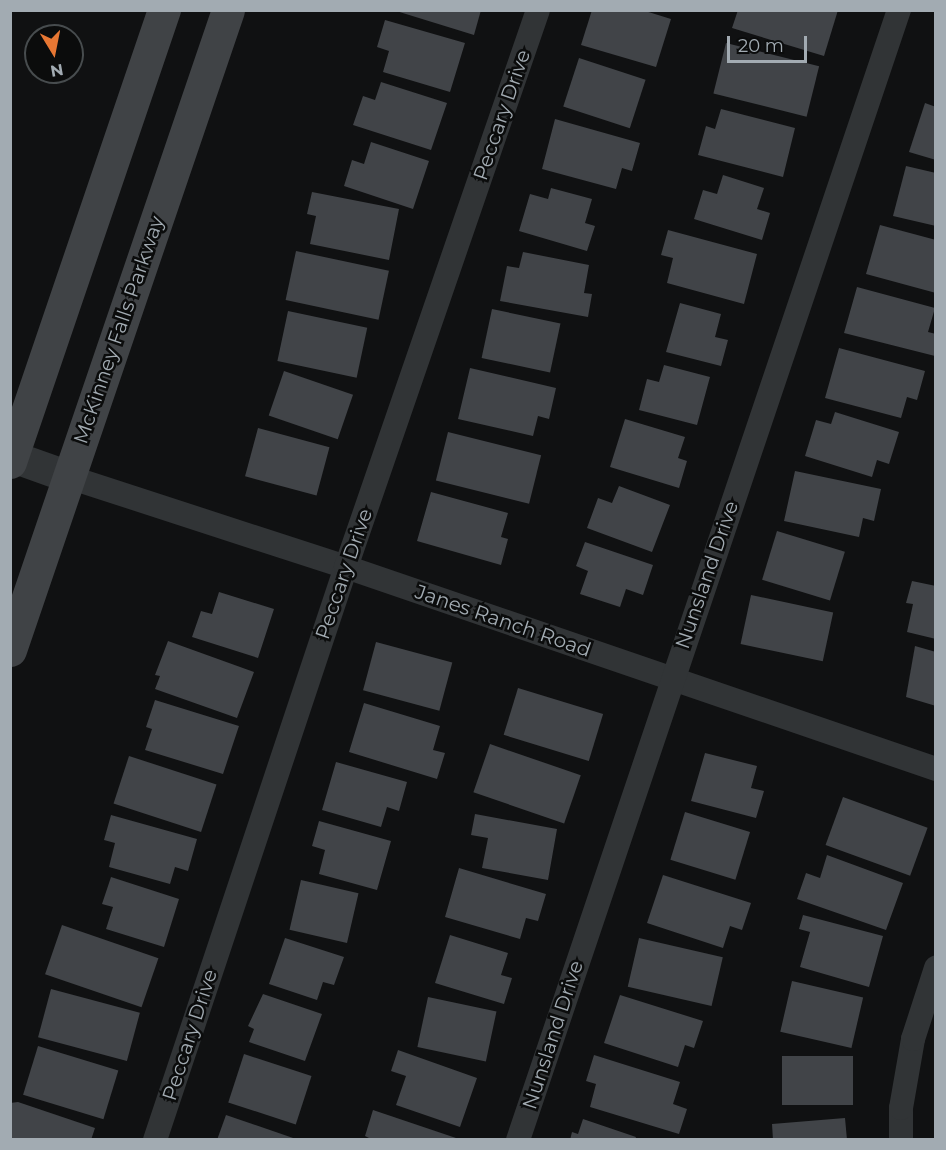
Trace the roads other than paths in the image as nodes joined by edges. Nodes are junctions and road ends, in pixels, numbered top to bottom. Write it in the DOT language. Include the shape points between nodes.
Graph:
graph roads {
  1 [pos="164,10"];
  2 [pos="228,10"];
  3 [pos="538,10"];
  4 [pos="898,10"];
  5 [pos="11,458"];
  6 [pos="69,477"];
  7 [pos="346,567"];
  8 [pos="10,650"];
  9 [pos="672,679"];
  10 [pos="936,769"];
  11 [pos="936,968"];
  12 [pos="155,1140"];
  13 [pos="518,1140"];
  14 [pos="901,1140"];
  1 -- 5 [label="main road"];
  2 -- 6 [label="main road, McKinney Falls Parkway"];
  3 -- 7 [label="street, Peccary Drive"];
  4 -- 9 [label="street, Nunsland Drive"];
  5 -- 6 [label="street"];
  6 -- 7 [label="street, Janes Ranch Road"];
  6 -- 8 [label="main road, McKinney Falls Parkway"];
  7 -- 9 [label="street, Janes Ranch Road"];
  7 -- 12 [label="street, Peccary Drive"];
  9 -- 10 [label="street, Janes Ranch Road"];
  9 -- 13 [label="street, Nunsland Drive"];
  11 -- 14 [label="street" via="913,1039 901,1108"];
}
